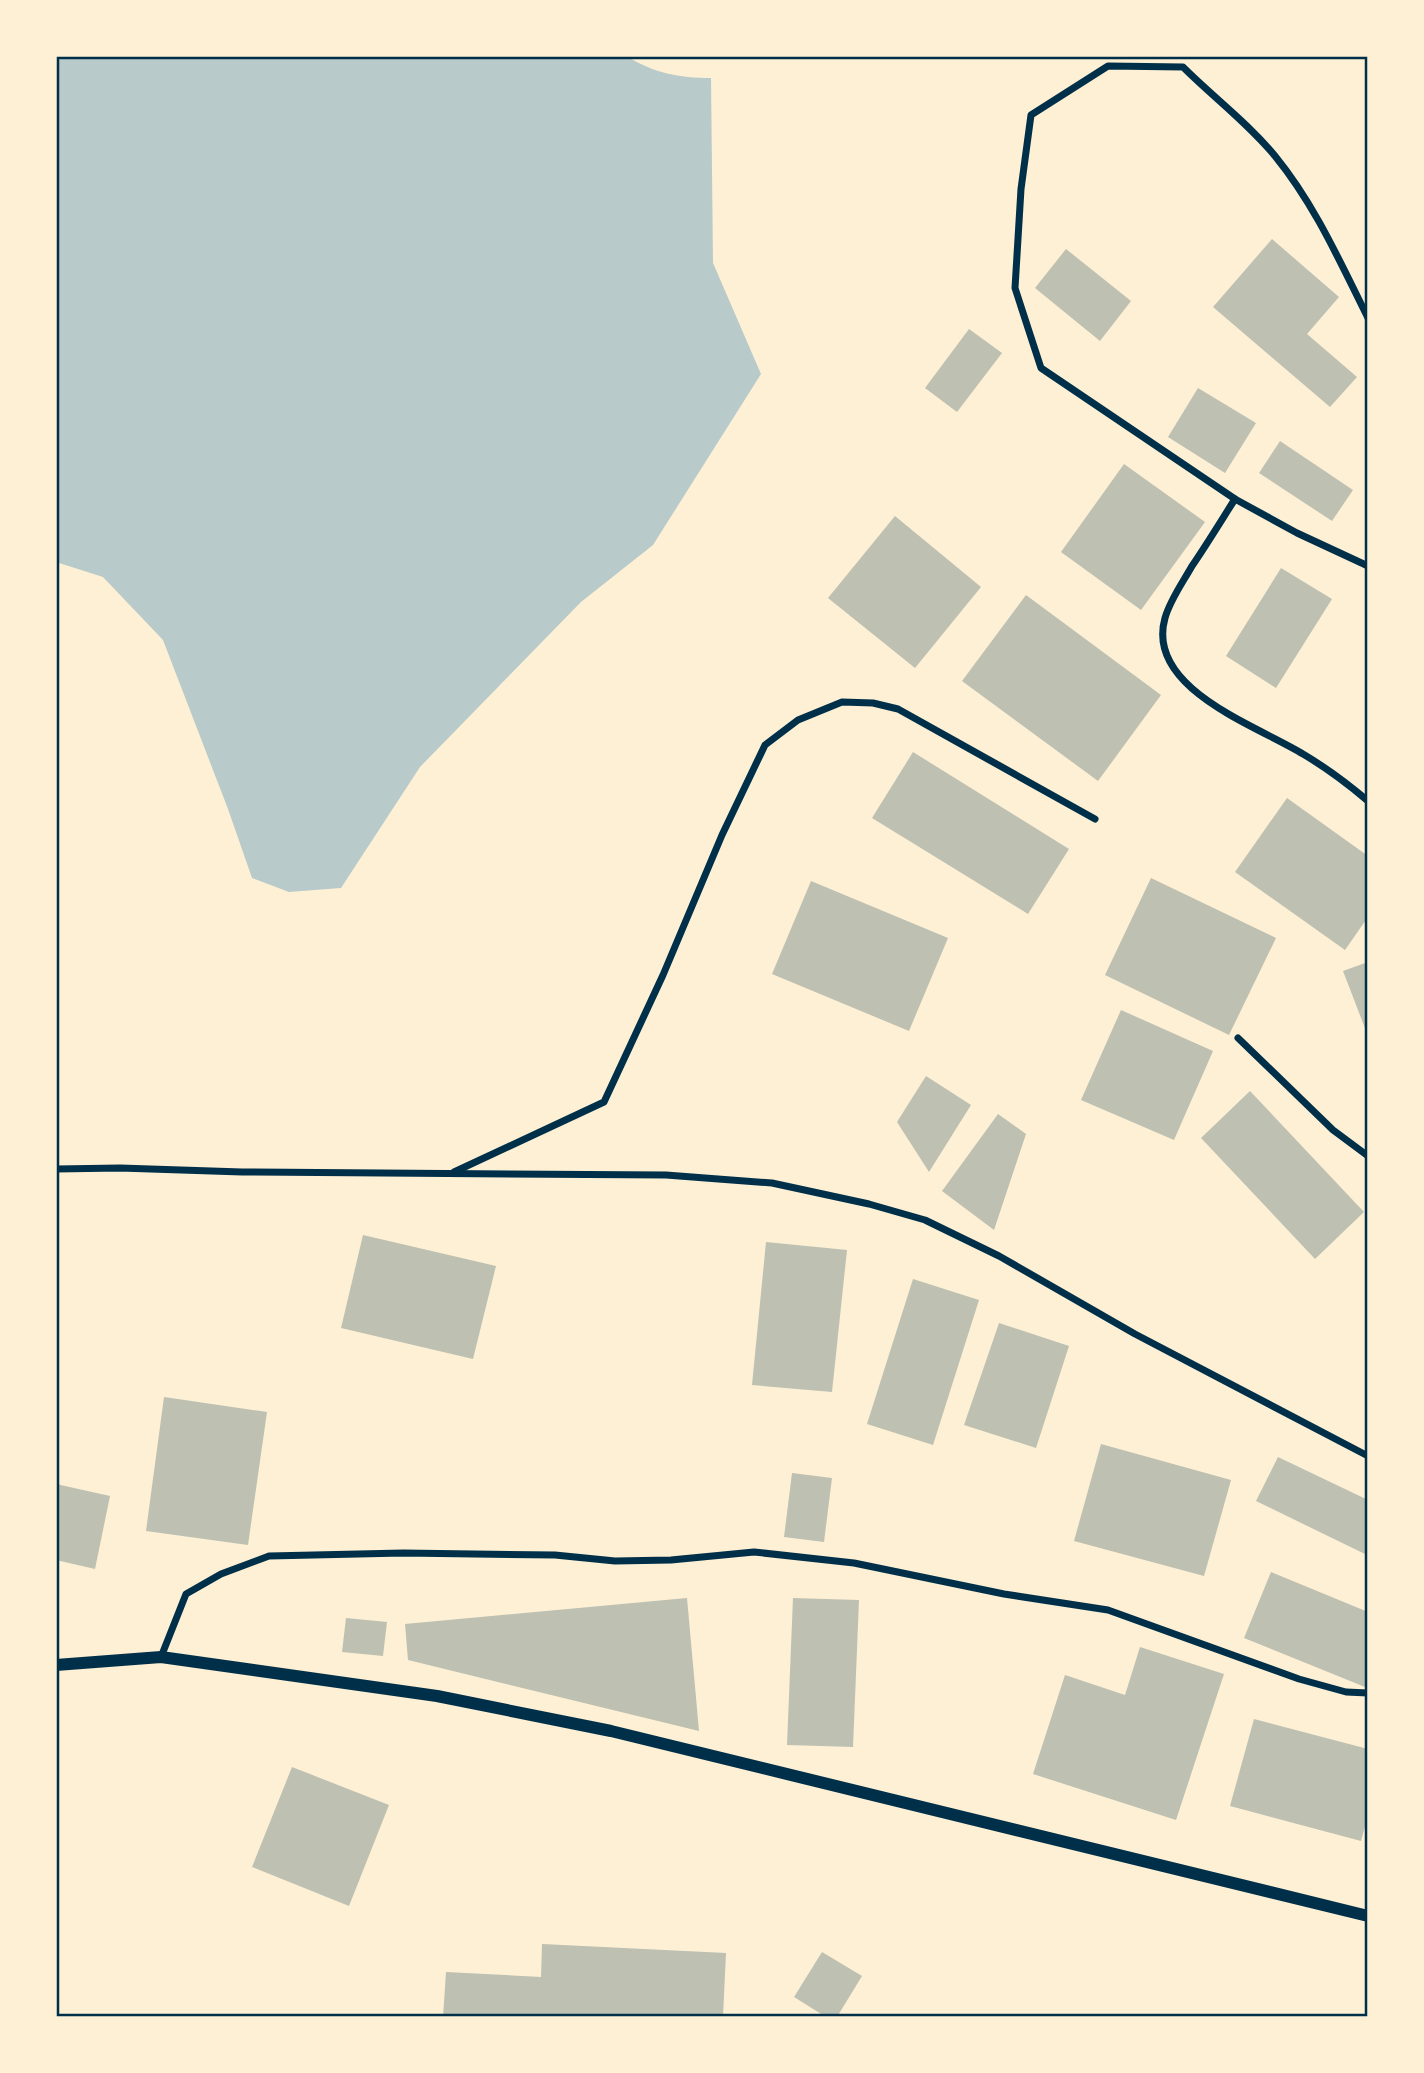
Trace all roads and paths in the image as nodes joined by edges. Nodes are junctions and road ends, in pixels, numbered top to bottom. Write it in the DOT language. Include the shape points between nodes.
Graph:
graph roads {
  1 [pos="1368,318"];
  2 [pos="1235,499"];
  3 [pos="1368,566"];
  4 [pos="1368,801"];
  5 [pos="1095,819"];
  6 [pos="1238,1038"];
  7 [pos="1368,1156"];
  8 [pos="56,1169"];
  9 [pos="450,1174"];
  10 [pos="1368,1456"];
  11 [pos="162,1657"];
  12 [pos="56,1665"];
  13 [pos="1368,1693"];
  14 [pos="1368,1916"];
  1 -- 2 [label="street" via="1300,189 1261,141 1183,67 1108,66 1031,116 1015,288 1041,368"];
  2 -- 3 [label="street"];
  2 -- 4 [label="street" via="1165,617 1162,634 1167,656 1189,687 1208,702 1303,754"];
  5 -- 9 [label="street" via="898,709 842,702 798,720 765,745 604,1102"];
  6 -- 7 [label="street" via="1333,1130"];
  8 -- 9 [label="street"];
  9 -- 10 [label="street" via="666,1175 772,1183 925,1220"];
  11 -- 12 [label="street"];
  11 -- 13 [label="street" via="186,1594 221,1574 269,1556 444,1553 671,1560 754,1552 853,1563 1108,1610 1299,1679"];
  11 -- 14 [label="street" via="437,1696 611,1731"];
}
